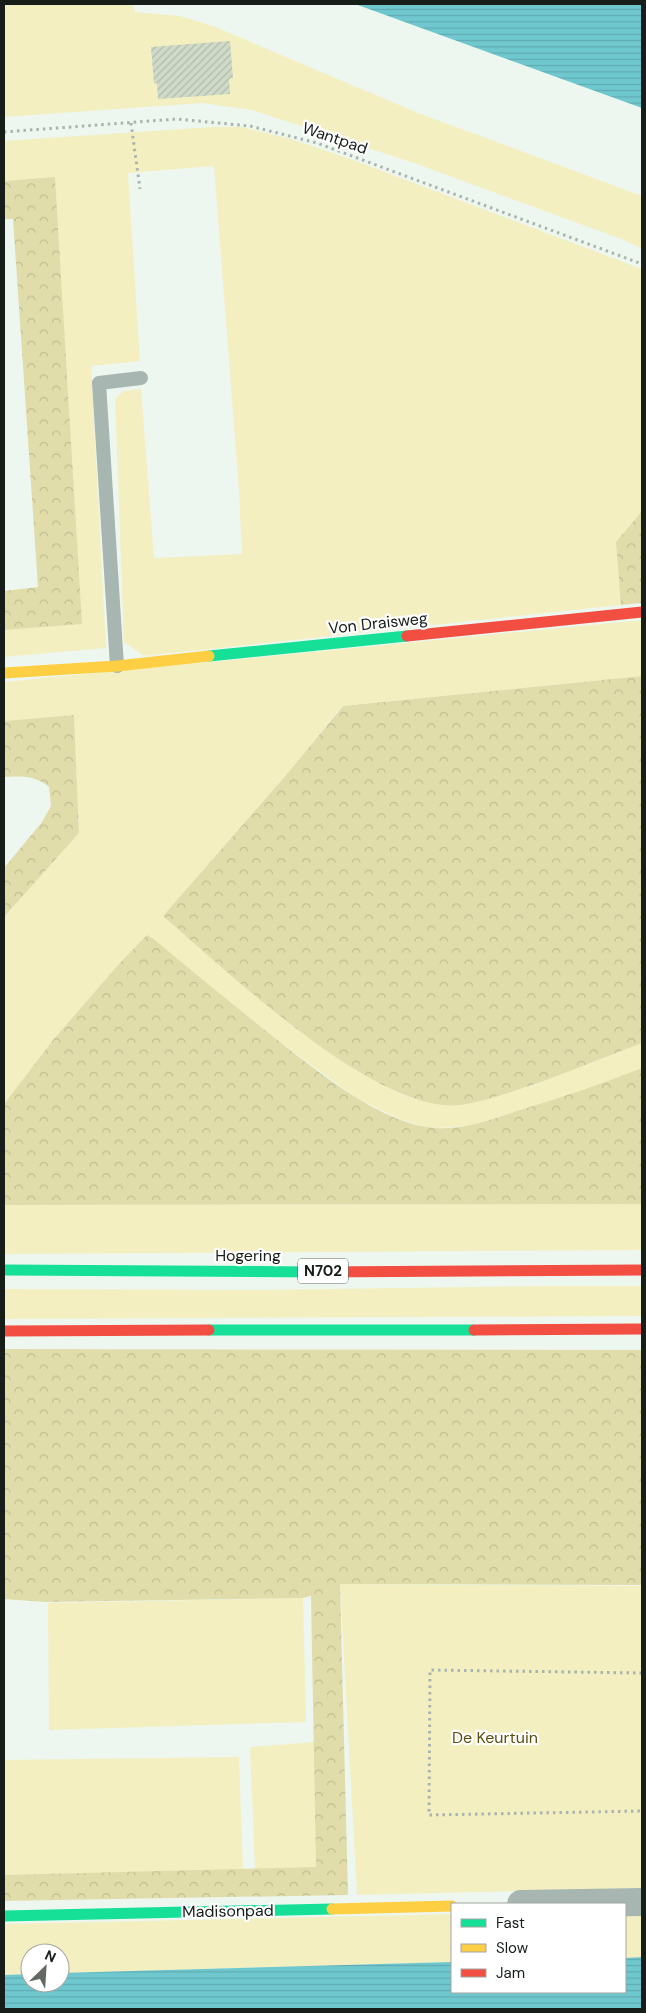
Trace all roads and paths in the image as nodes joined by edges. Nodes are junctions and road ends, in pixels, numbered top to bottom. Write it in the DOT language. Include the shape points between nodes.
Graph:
graph roads {
  1 [pos="131,123"];
  2 [pos="4,132"];
  3 [pos="140,189"];
  4 [pos="642,264"];
  5 [pos="141,378"];
  6 [pos="642,612"];
  7 [pos="117,666"];
  8 [pos="4,673"];
  9 [pos="4,1270"];
  10 [pos="642,1270"];
  11 [pos="642,1329"];
  12 [pos="4,1331"];
  13 [pos="642,1673"];
  14 [pos="642,1811"];
  15 [pos="642,1902"];
  16 [pos="582,1903"];
  17 [pos="451,1906"];
  18 [pos="4,1916"];
  1 -- 2 [label="path, Wantpad"];
  1 -- 3 [label="path"];
  1 -- 4 [label="path, Wantpad" via="177,119 250,126 318,143"];
  5 -- 7 [label="lane" via="99,383"];
  6 -- 7 [label="main road, Von Draisweg"];
  7 -- 8 [label="main road, Von Draisweg"];
  9 -- 10 [label="main road, Hogering / N702"];
  11 -- 12 [label="main road"];
  13 -- 14 [label="path" via="430,1670 429,1815"];
  15 -- 16 [label="street"];
  17 -- 18 [label="main road, Madisonpad"];
}
